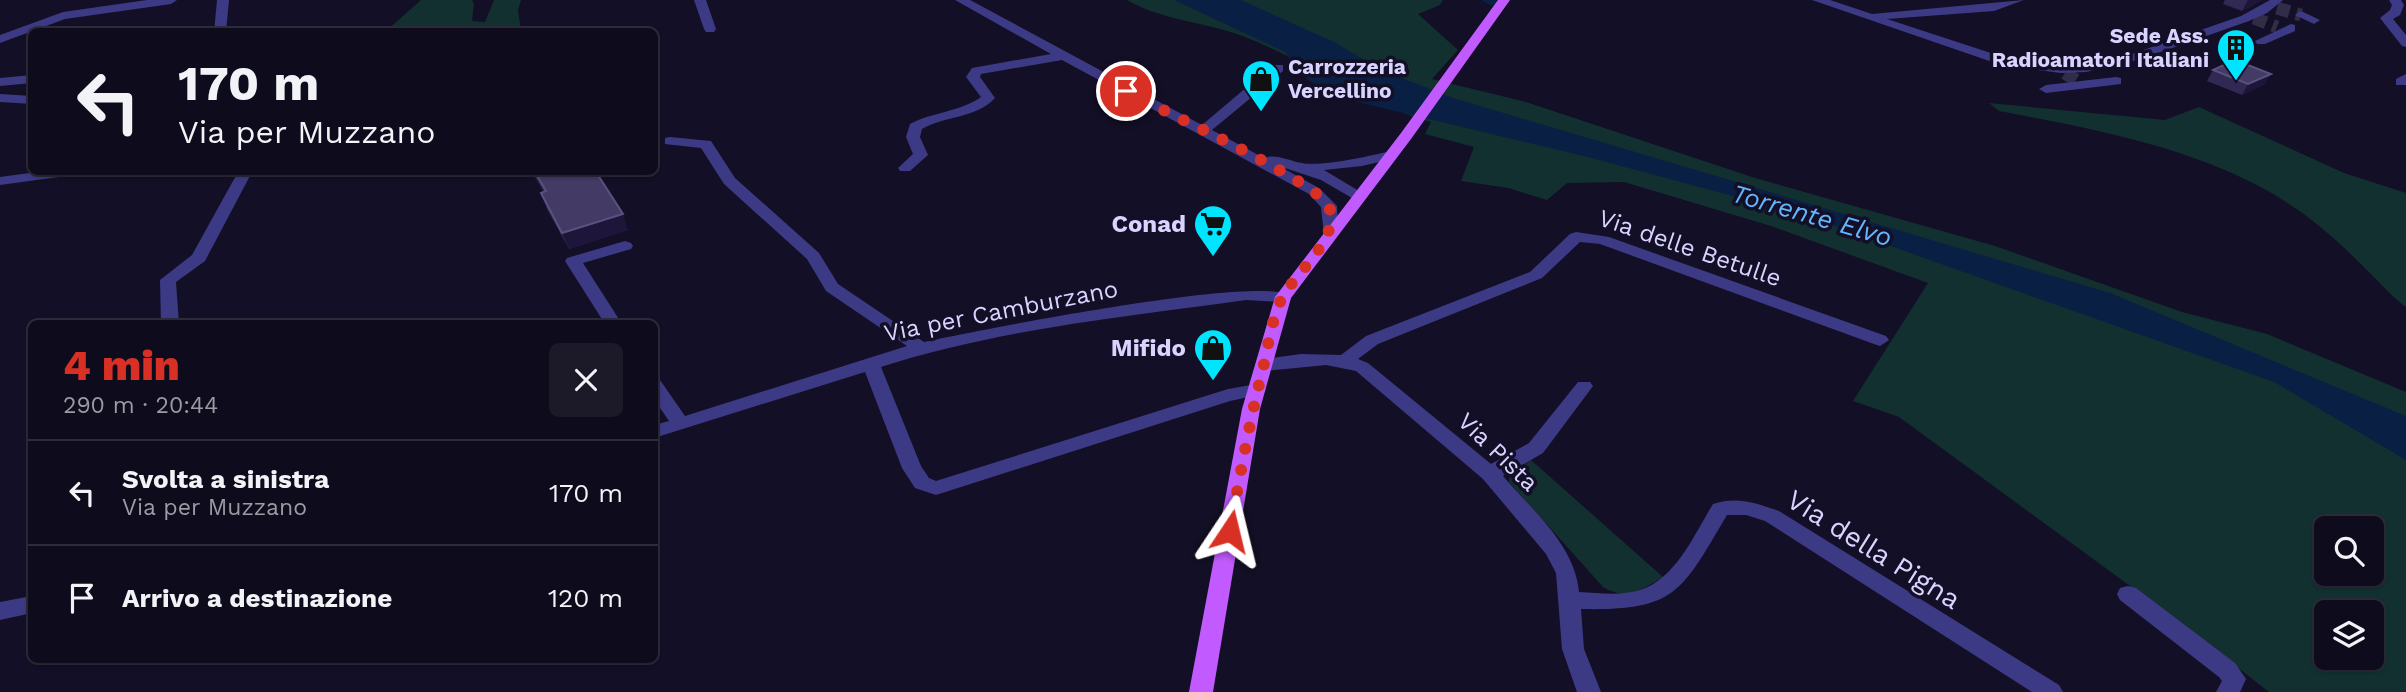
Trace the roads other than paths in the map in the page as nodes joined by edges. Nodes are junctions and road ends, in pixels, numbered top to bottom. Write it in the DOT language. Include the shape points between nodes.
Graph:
graph roads {
  1 [pos="171,0"];
  2 [pos="223,0"];
  3 [pos="700,0"];
  4 [pos="961,0"];
  5 [pos="1504,0"];
  6 [pos="1818,0"];
  7 [pos="2018,0"];
  8 [pos="2395,0"];
  9 [pos="2275,4"];
  10 [pos="2301,15"];
  11 [pos="1864,16"];
  12 [pos="2314,20"];
  13 [pos="28,28"];
  14 [pos="28,28"];
  15 [pos="220,28"];
  16 [pos="2285,28"];
  17 [pos="710,29"];
  18 [pos="0,38"];
  19 [pos="2261,41"];
  20 [pos="2406,43"];
  21 [pos="1063,56"];
  22 [pos="1278,68"];
  23 [pos="2072,77"];
  24 [pos="28,80"];
  25 [pos="16,81"];
  26 [pos="2116,81"];
  27 [pos="0,82"];
  28 [pos="2046,89"];
  29 [pos="0,97"];
  30 [pos="28,100"];
  31 [pos="1204,130"];
  32 [pos="670,141"];
  33 [pos="1391,155"];
  34 [pos="1255,157"];
  35 [pos="1307,167"];
  36 [pos="905,168"];
  37 [pos="44,175"];
  38 [pos="243,175"];
  39 [pos="0,181"];
  40 [pos="1314,191"];
  41 [pos="1359,197"];
  42 [pos="1330,232"];
  43 [pos="625,246"];
  44 [pos="1283,297"];
  45 [pos="170,320"];
  46 [pos="611,320"];
  47 [pos="1880,340"];
  48 [pos="921,348"];
  49 [pos="1346,360"];
  50 [pos="870,362"];
  51 [pos="1264,365"];
  52 [pos="1584,386"];
  53 [pos="658,390"];
  54 [pos="1256,390"];
  55 [pos="680,423"];
  56 [pos="658,431"];
  57 [pos="1490,474"];
  58 [pos="2128,594"];
  59 [pos="1571,601"];
  60 [pos="28,605"];
  61 [pos="0,611"];
  62 [pos="1201,692"];
  63 [pos="1589,692"];
  64 [pos="2051,692"];
  65 [pos="2228,692"];
  1 -- 13 [label="street" via="62,16"];
  2 -- 15 [label="street"];
  3 -- 17 [label="street"];
  4 -- 21 [label="street"];
  5 -- 33 [label="main road"];
  6 -- 11 [label="street"];
  7 -- 11 [label="street" via="1994,7"];
  8 -- 20 [label="street" via="2396,12 2386,18"];
  9 -- 23 [label="street" via="2251,17"];
  10 -- 12 [label="street"];
  11 -- 23 [label="street" via="2006,62"];
  14 -- 18 [label="street"];
  16 -- 19 [label="street"];
  21 -- 31 [label="street"];
  21 -- 36 [label="street" via="977,71 973,77 988,98 980,106 928,118 915,127 913,137 921,155"];
  22 -- 31 [label="street"];
  23 -- 26 [label="street"];
  23 -- 28 [label="street"];
  24 -- 25 [label="street"];
  25 -- 27 [label="street"];
  25 -- 29 [label="street"];
  29 -- 30 [label="street"];
  31 -- 34 [label="street"];
  32 -- 48 [label="street" via="706,144 729,181 813,256 832,287"];
  33 -- 35 [label="street"];
  33 -- 41 [label="main road"];
  34 -- 35 [label="street"];
  34 -- 40 [label="street"];
  35 -- 41 [label="street" via="1330,176"];
  37 -- 39 [label="street"];
  38 -- 45 [label="street" via="199,258 168,280"];
  40 -- 41 [label="street"];
  40 -- 42 [label="street" via="1329,206"];
  41 -- 42 [label="main road"];
  42 -- 44 [label="main road"];
  43 -- 46 [label="street" via="573,261"];
  44 -- 48 [label="street, Via per Camburzano" via="1246,295 1116,313"];
  44 -- 51 [label="main road"];
  47 -- 49 [label="street, Via delle Betulle" via="1587,236 1576,237 1536,275 1371,340"];
  48 -- 50 [label="street, Via per Camburzano"];
  49 -- 51 [label="street"];
  49 -- 57 [label="street, Via Pista" via="1382,383"];
  50 -- 54 [label="street" via="912,468 922,483 936,488 1228,394"];
  50 -- 55 [label="street, Via per Camburzano"];
  51 -- 54 [label="main road"];
  52 -- 57 [label="street" via="1536,448"];
  53 -- 55 [label="street"];
  54 -- 62 [label="main road"];
  55 -- 56 [label="street, Via per Camburzano"];
  57 -- 59 [label="street, Via Pista" via="1553,548 1567,573"];
  58 -- 65 [label="street" via="2227,670 2235,679"];
  59 -- 63 [label="street, Via Pista" via="1573,649"];
  59 -- 64 [label="street, Via della Pigna" via="1640,599 1659,593 1672,582 1720,509 1731,505 1748,508 1772,516"];
  60 -- 61 [label="street"];
}
